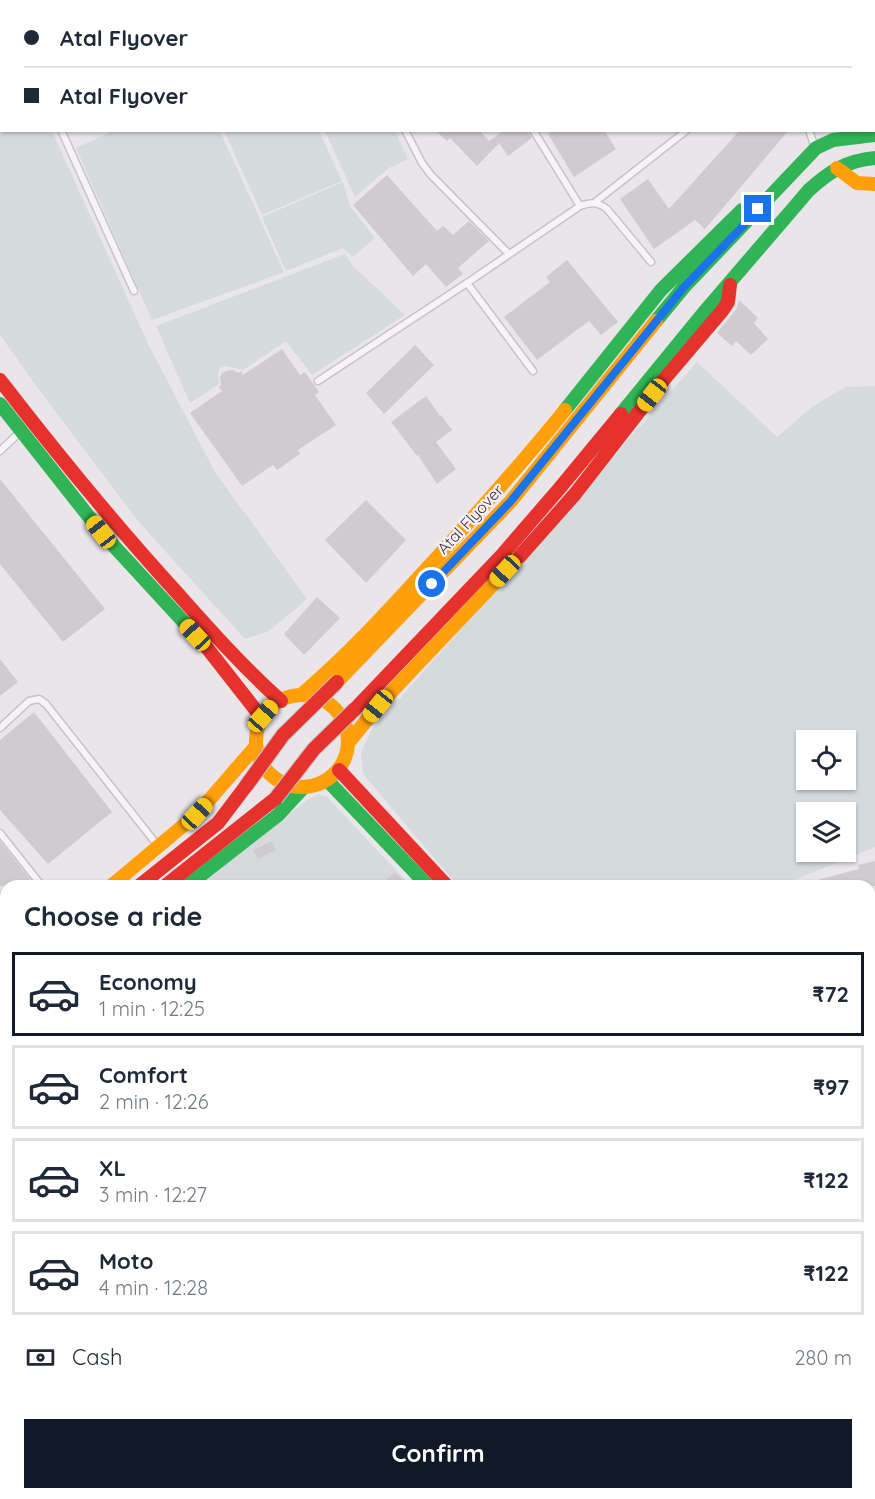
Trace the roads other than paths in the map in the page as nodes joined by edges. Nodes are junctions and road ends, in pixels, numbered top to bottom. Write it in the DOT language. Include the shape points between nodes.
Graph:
graph roads {
  1 [pos="62,132"];
  2 [pos="406,132"];
  3 [pos="534,132"];
  4 [pos="684,132"];
  5 [pos="810,132"];
  6 [pos="875,135"];
  7 [pos="816,148"];
  8 [pos="872,158"];
  9 [pos="837,168"];
  10 [pos="875,184"];
  11 [pos="594,203"];
  12 [pos="580,206"];
  13 [pos="758,209"];
  14 [pos="509,254"];
  15 [pos="651,262"];
  16 [pos="467,283"];
  17 [pos="730,285"];
  18 [pos="134,291"];
  19 [pos="533,371"];
  20 [pos="0,380"];
  21 [pos="318,381"];
  22 [pos="14,398"];
  23 [pos="1,405"];
  24 [pos="21,431"];
  25 [pos="0,451"];
  26 [pos="151,565"];
  27 [pos="138,574"];
  28 [pos="301,695"];
  29 [pos="281,701"];
  30 [pos="262,718"];
  31 [pos="0,728"];
  32 [pos="349,742"];
  33 [pos="256,746"];
  34 [pos="339,770"];
  35 [pos="327,780"];
  36 [pos="304,787"];
  37 [pos="0,833"];
  38 [pos="158,846"];
  39 [pos="37,880"];
  40 [pos="118,880"];
  41 [pos="147,880"];
  42 [pos="173,880"];
  43 [pos="195,880"];
  44 [pos="422,880"];
  45 [pos="441,880"];
  1 -- 18 [label="lane"];
  2 -- 14 [label="lane" via="431,175"];
  3 -- 12 [label="lane"];
  4 -- 11 [label="lane"];
  5 -- 7 [label="lane"];
  6 -- 7 [label="main road" via="833,140"];
  7 -- 13 [label="main road, Atal Flyover"];
  8 -- 9 [label="main road"];
  9 -- 10 [label="main road" via="857,183"];
  9 -- 17 [label="main road" via="800,200"];
  11 -- 12 [label="lane"];
  11 -- 15 [label="lane" via="608,209"];
  12 -- 14 [label="lane"];
  13 -- 28 [label="main road" via="742,210 661,290 484,505 382,618"];
  13 -- 41 [label="main road, Atal Flyover, bridge" via="684,287 511,501 283,735 218,823"];
  14 -- 16 [label="lane"];
  16 -- 19 [label="lane"];
  16 -- 21 [label="lane"];
  17 -- 32 [label="main road" via="728,302 722,311 575,494"];
  17 -- 42 [label="main road, bridge" via="502,555 314,749 276,798"];
  20 -- 22 [label="main road"];
  22 -- 23 [label="main road"];
  22 -- 26 [label="main road"];
  23 -- 24 [label="main road"];
  24 -- 25 [label="lane"];
  24 -- 27 [label="main road"];
  26 -- 27 [label="main road"];
  26 -- 29 [label="main road"];
  27 -- 30 [label="main road" via="209,650"];
  28 -- 29 [label="main road"];
  28 -- 32 [label="main road" via="316,697 340,714"];
  29 -- 30 [label="main road"];
  30 -- 33 [label="main road"];
  31 -- 38 [label="lane" via="29,701 39,699 46,704"];
  32 -- 34 [label="main road"];
  33 -- 36 [label="main road" via="269,774 282,783"];
  33 -- 38 [label="main road" via="197,814"];
  34 -- 35 [label="main road"];
  34 -- 45 [label="main road"];
  35 -- 36 [label="main road"];
  35 -- 44 [label="main road"];
  36 -- 43 [label="main road" via="278,814"];
  37 -- 39 [label="lane"];
  38 -- 40 [label="main road"];
}
